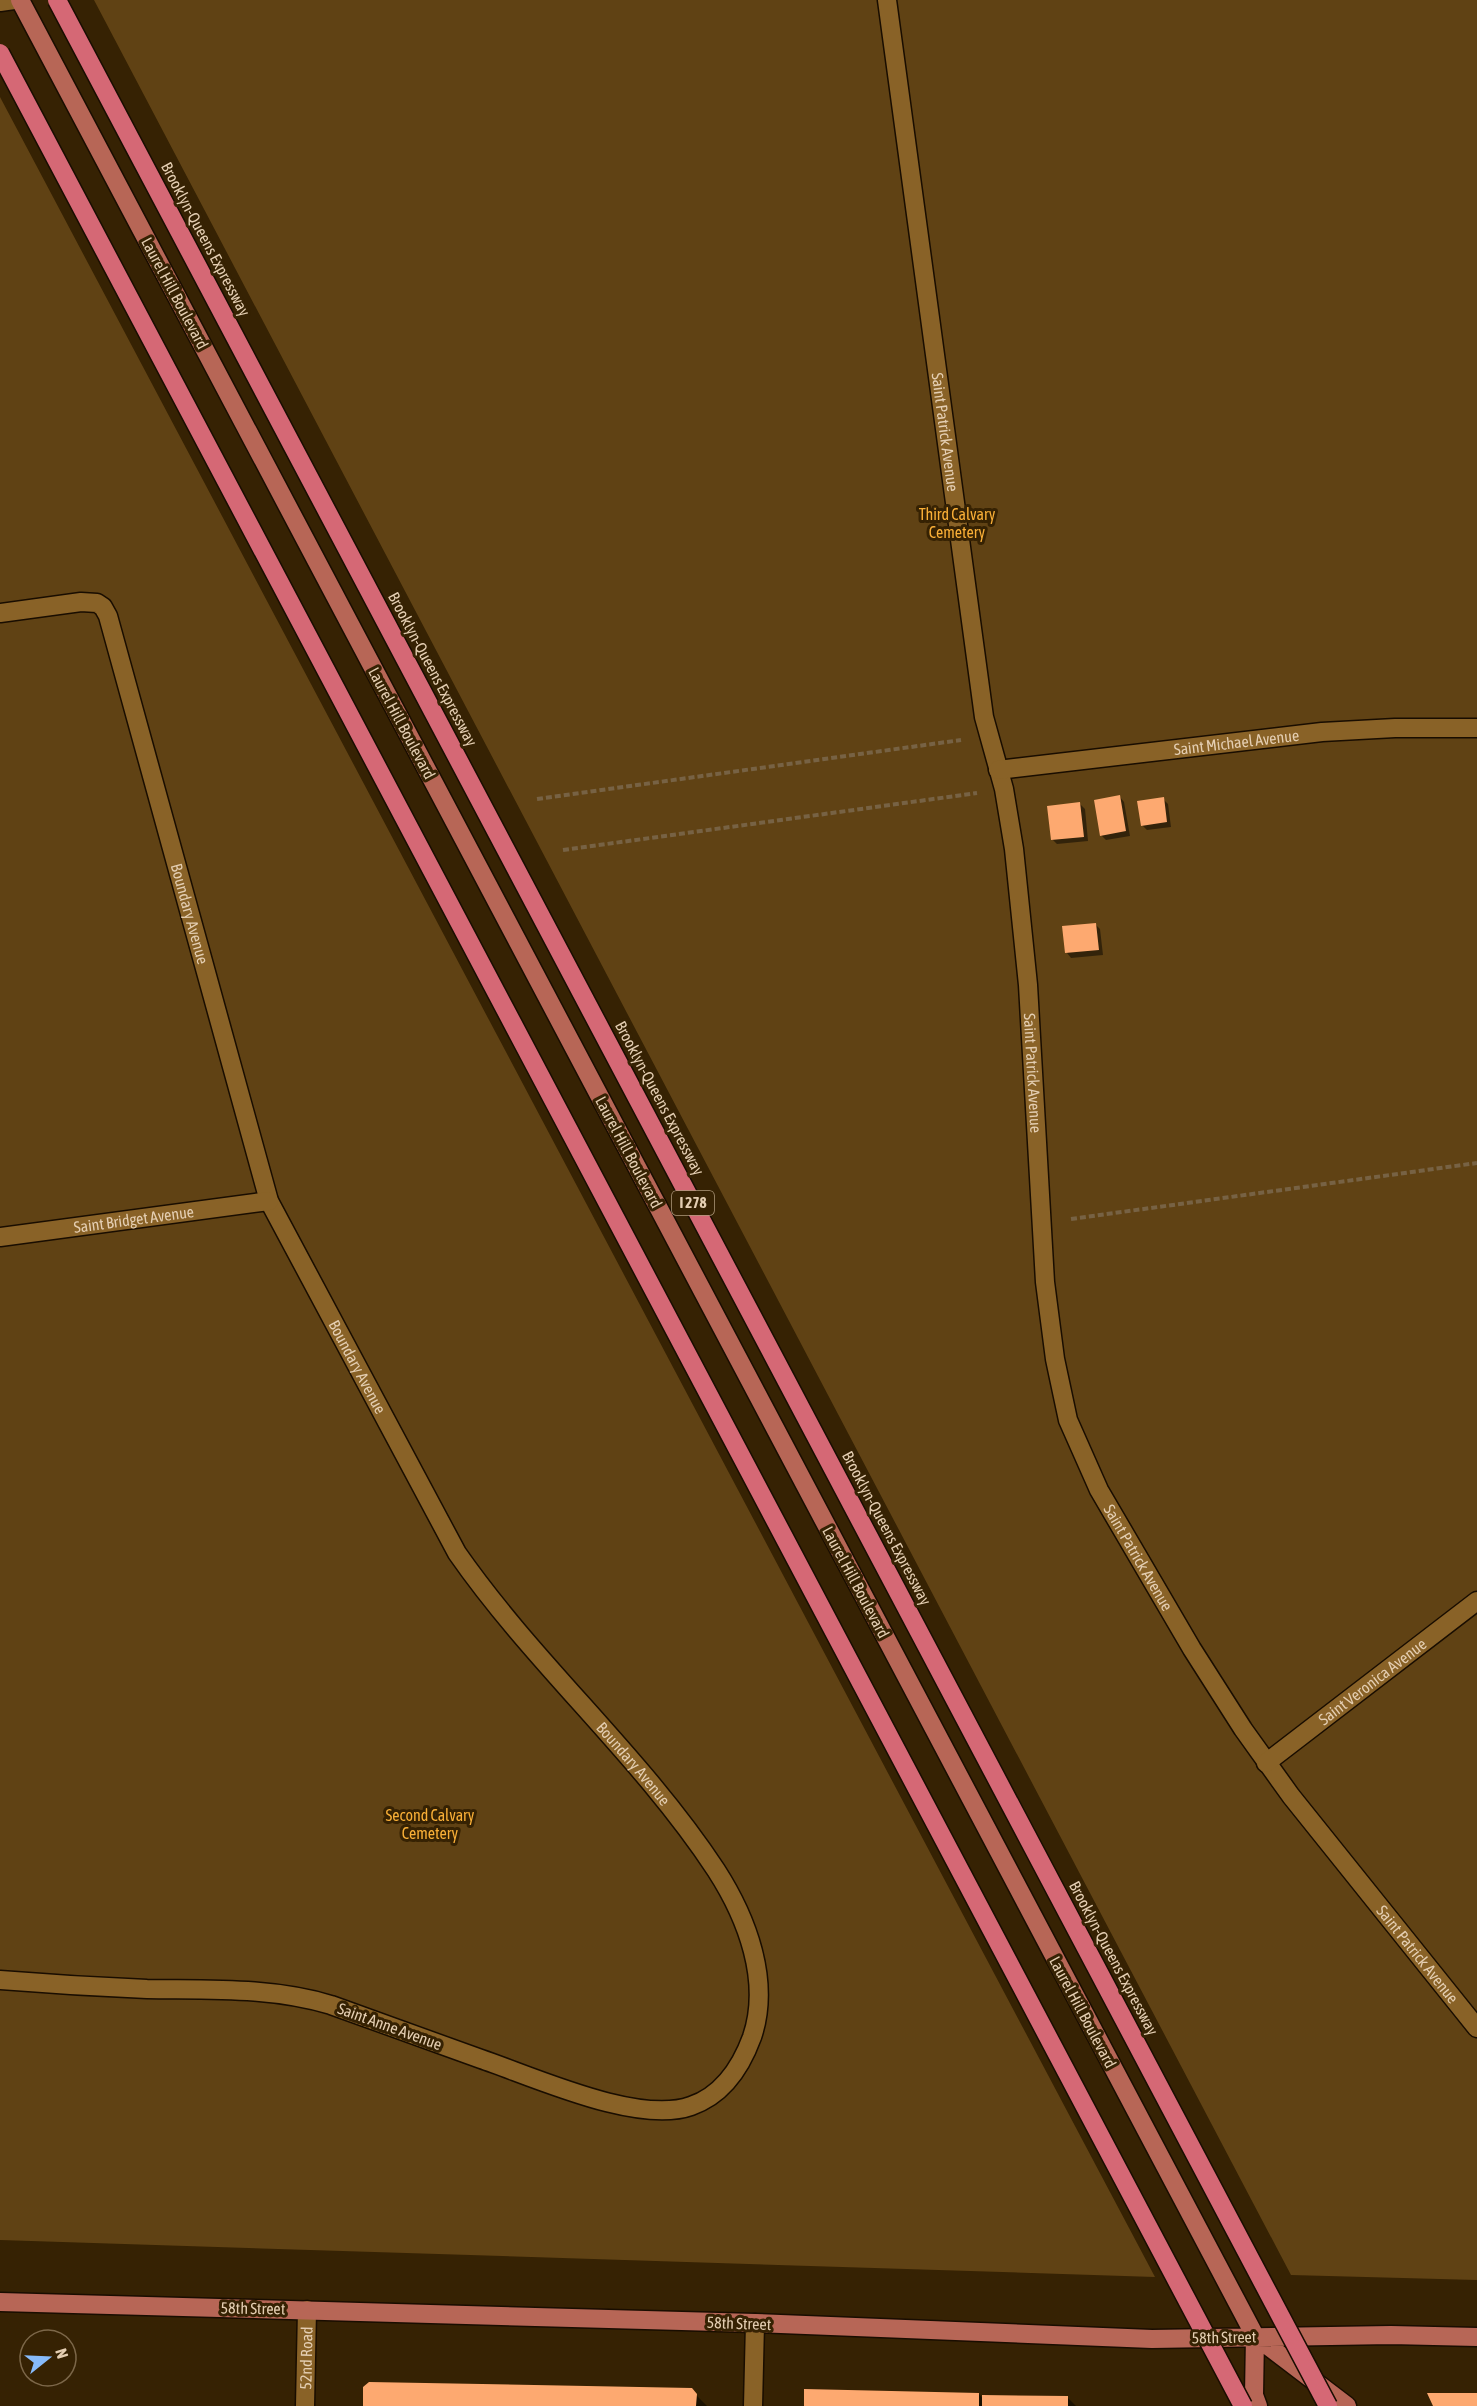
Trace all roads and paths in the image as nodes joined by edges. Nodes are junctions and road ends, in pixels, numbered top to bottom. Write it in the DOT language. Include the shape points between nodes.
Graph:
graph roads {
  1 [pos="14,0"];
  2 [pos="20,0"];
  3 [pos="57,0"];
  4 [pos="887,0"];
  5 [pos="0,2"];
  6 [pos="0,53"];
  7 [pos="0,613"];
  8 [pos="1477,728"];
  9 [pos="988,736"];
  10 [pos="998,770"];
  11 [pos="1004,789"];
  12 [pos="537,799"];
  13 [pos="563,850"];
  14 [pos="1477,1163"];
  15 [pos="269,1201"];
  16 [pos="1040,1223"];
  17 [pos="0,1237"];
  18 [pos="1477,1601"];
  19 [pos="1266,1763"];
  20 [pos="0,1980"];
  21 [pos="1477,2028"];
  22 [pos="747,2050"];
  23 [pos="0,2302"];
  24 [pos="307,2310"];
  25 [pos="755,2323"];
  26 [pos="1255,2336"];
  27 [pos="1477,2337"];
  28 [pos="305,2406"];
  29 [pos="753,2406"];
  30 [pos="1243,2406"];
  31 [pos="1258,2406"];
  32 [pos="1328,2406"];
  33 [pos="1347,2406"];
  1 -- 5 [label="street"];
  2 -- 26 [label="main road, Laurel Hill Boulevard"];
  3 -- 32 [label="highway, Brooklyn-Queens Expressway / I 278, bridge"];
  4 -- 9 [label="street, Saint Patrick Avenue"];
  6 -- 30 [label="highway, bridge"];
  7 -- 15 [label="street, Boundary Avenue" via="81,602 103,607"];
  8 -- 10 [label="street, Saint Michael Avenue" via="1322,732"];
  9 -- 10 [label="street, Saint Patrick Avenue"];
  9 -- 12 [label="path"];
  10 -- 11 [label="street, Saint Patrick Avenue"];
  11 -- 13 [label="path"];
  11 -- 16 [label="street, Saint Patrick Avenue" via="1028,986"];
  14 -- 16 [label="path"];
  15 -- 17 [label="street, Saint Bridget Avenue"];
  15 -- 22 [label="street, Boundary Avenue" via="457,1553 486,1594 680,1819 733,1899 758,1971 757,2013"];
  16 -- 19 [label="street, Saint Patrick Avenue" via="1055,1359 1076,1442 1099,1490 1192,1649"];
  18 -- 19 [label="street, Saint Veronica Avenue"];
  19 -- 21 [label="street, Saint Patrick Avenue"];
  20 -- 22 [label="street, Saint Anne Avenue" via="291,1995 331,2005 576,2092 648,2110 677,2110 715,2094 739,2067"];
  23 -- 24 [label="main road, 58th Street"];
  24 -- 25 [label="main road, 58th Street"];
  24 -- 28 [label="street, 52nd Road"];
  25 -- 26 [label="main road, 58th Street" via="1152,2339"];
  25 -- 29 [label="street"];
  26 -- 27 [label="main road, 58th Street"];
  26 -- 31 [label="main road, Laurel Hill Boulevard" via="1254,2395"];
  26 -- 33 [label="main road, Laurel Hill Boulevard"];
}
